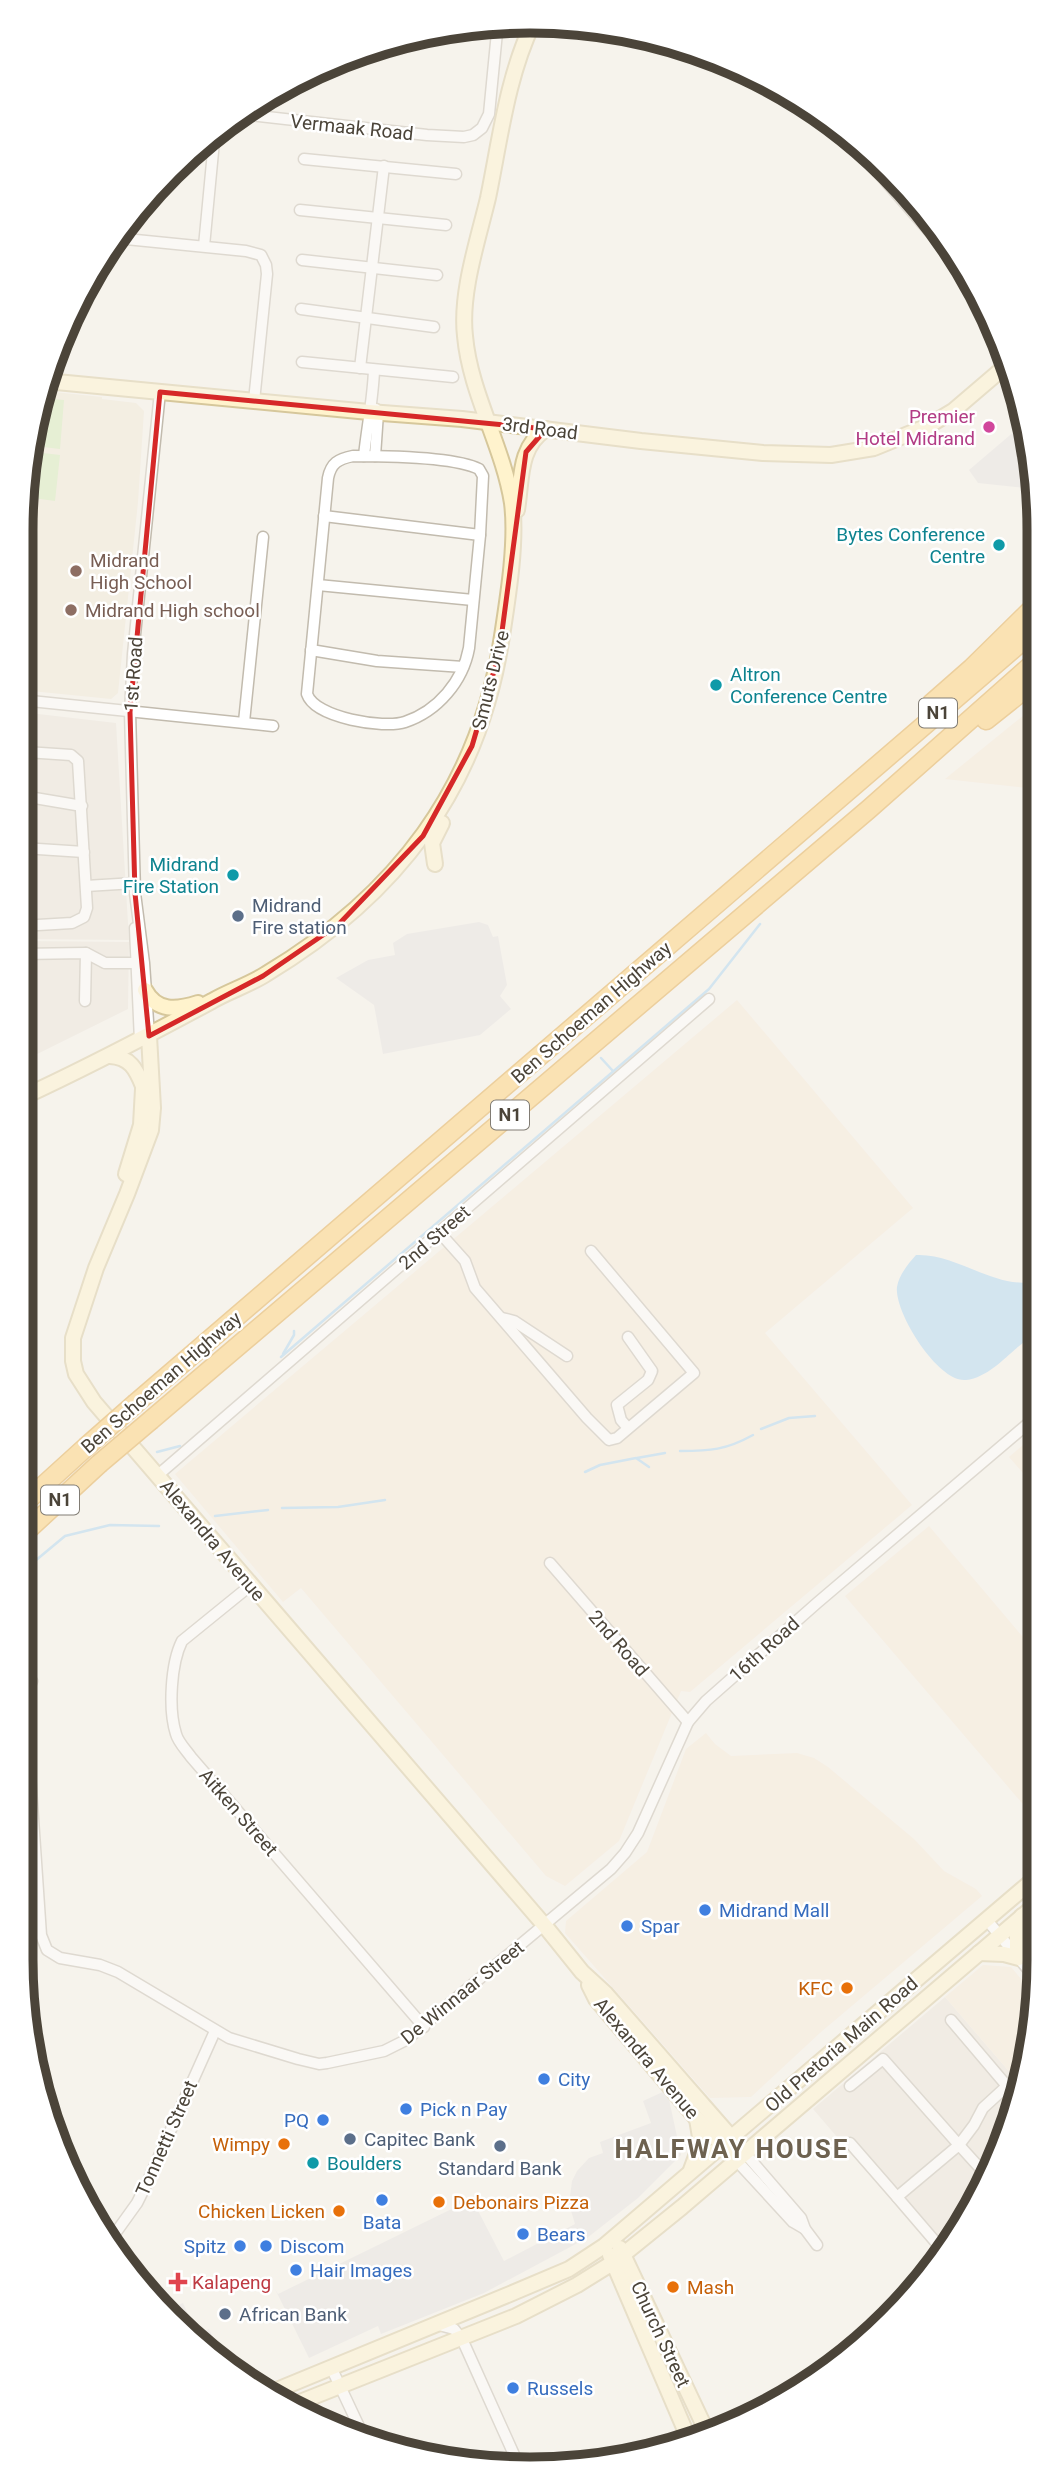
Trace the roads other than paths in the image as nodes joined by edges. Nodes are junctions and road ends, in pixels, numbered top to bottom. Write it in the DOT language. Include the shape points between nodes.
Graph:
graph roads {
  1 [pos="522,33"];
  2 [pos="528,33"];
  3 [pos="497,34"];
  4 [pos="513,80"];
  5 [pos="256,116"];
  6 [pos="213,148"];
  7 [pos="304,159"];
  8 [pos="384,166"];
  9 [pos="456,174"];
  10 [pos="300,210"];
  11 [pos="378,217"];
  12 [pos="446,225"];
  13 [pos="128,239"];
  14 [pos="204,246"];
  15 [pos="302,260"];
  16 [pos="371,268"];
  17 [pos="437,275"];
  18 [pos="301,309"];
  19 [pos="366,316"];
  20 [pos="433,327"];
  21 [pos="302,362"];
  22 [pos="360,368"];
  23 [pos="374,370"];
  24 [pos="1000,371"];
  25 [pos="453,377"];
  26 [pos="56,382"];
  27 [pos="160,392"];
  28 [pos="254,401"];
  29 [pos="373,409"];
  30 [pos="488,422"];
  31 [pos="546,429"];
  32 [pos="363,456"];
  33 [pos="375,456"];
  34 [pos="324,516"];
  35 [pos="513,532"];
  36 [pos="480,535"];
  37 [pos="263,537"];
  38 [pos="318,585"];
  39 [pos="472,600"];
  40 [pos="1027,614"];
  41 [pos="1027,637"];
  42 [pos="311,650"];
  43 [pos="463,667"];
  44 [pos="1027,669"];
  45 [pos="1027,688"];
  46 [pos="33,701"];
  47 [pos="130,712"];
  48 [pos="244,722"];
  49 [pos="273,726"];
  50 [pos="33,752"];
  51 [pos="457,779"];
  52 [pos="841,797"];
  53 [pos="33,798"];
  54 [pos="82,806"];
  55 [pos="869,809"];
  56 [pos="33,849"];
  57 [pos="84,852"];
  58 [pos="435,864"];
  59 [pos="135,883"];
  60 [pos="86,886"];
  61 [pos="33,925"];
  62 [pos="86,953"];
  63 [pos="33,954"];
  64 [pos="140,962"];
  65 [pos="145,990"];
  66 [pos="216,998"];
  67 [pos="709,999"];
  68 [pos="85,1001"];
  69 [pos="145,1038"];
  70 [pos="110,1056"];
  71 [pos="143,1086"];
  72 [pos="33,1092"];
  73 [pos="440,1233"];
  74 [pos="105,1242"];
  75 [pos="591,1251"];
  76 [pos="501,1318"];
  77 [pos="628,1337"];
  78 [pos="567,1356"];
  79 [pos="1027,1424"];
  80 [pos="628,1428"];
  81 [pos="158,1475"];
  82 [pos="33,1495"];
  83 [pos="33,1525"];
  84 [pos="550,1563"];
  85 [pos="251,1585"];
  86 [pos="688,1722"];
  87 [pos="33,1806"];
  88 [pos="1027,1885"];
  89 [pos="1027,1912"];
  90 [pos="1022,1916"];
  91 [pos="986,1919"];
  92 [pos="545,1926"];
  93 [pos="999,1936"];
  94 [pos="979,1953"];
  95 [pos="1018,1957"];
  96 [pos="1027,1968"];
  97 [pos="582,1972"];
  98 [pos="951,2020"];
  99 [pos="424,2027"];
  100 [pos="215,2031"];
  101 [pos="850,2086"];
  102 [pos="1007,2086"];
  103 [pos="1010,2089"];
  104 [pos="696,2118"];
  105 [pos="727,2142"];
  106 [pos="850,2143"];
  107 [pos="959,2146"];
  108 [pos="740,2156"];
  109 [pos="981,2169"];
  110 [pos="689,2175"];
  111 [pos="897,2197"];
  112 [pos="115,2233"];
  113 [pos="609,2242"];
  114 [pos="937,2244"];
  115 [pos="817,2245"];
  116 [pos="619,2258"];
  117 [pos="439,2325"];
  118 [pos="462,2339"];
  119 [pos="331,2367"];
  120 [pos="339,2387"];
  121 [pos="280,2389"];
  122 [pos="302,2401"];
  123 [pos="703,2425"];
  124 [pos="358,2426"];
  125 [pos="686,2431"];
  126 [pos="515,2457"];
  1 -- 4 [label="main road, Smuts Drive"];
  2 -- 4 [label="main road, Smuts Drive"];
  3 -- 5 [label="street, Vermaak Road" via="487,119 478,131 464,136"];
  4 -- 30 [label="main road, Smuts Drive" via="464,316 468,354"];
  6 -- 14 [label="street"];
  7 -- 8 [label="street"];
  8 -- 9 [label="street"];
  8 -- 11 [label="street"];
  10 -- 11 [label="street"];
  11 -- 12 [label="street"];
  11 -- 16 [label="street"];
  13 -- 14 [label="street"];
  14 -- 28 [label="street" via="262,257 267,274"];
  15 -- 16 [label="street"];
  16 -- 17 [label="street"];
  16 -- 19 [label="street"];
  18 -- 19 [label="street"];
  19 -- 20 [label="street"];
  19 -- 22 [label="street"];
  21 -- 22 [label="street"];
  22 -- 23 [label="street"];
  23 -- 25 [label="street"];
  23 -- 29 [label="street"];
  24 -- 31 [label="main road, 3rd Road" via="928,426 874,448 845,454 763,453"];
  26 -- 27 [label="main road, 3rd Road"];
  27 -- 28 [label="main road, 3rd Road"];
  27 -- 47 [label="street, 1st Road"];
  28 -- 29 [label="main road, 3rd Road"];
  29 -- 30 [label="main road, 3rd Road"];
  29 -- 32 [label="street"];
  29 -- 33 [label="street"];
  30 -- 31 [label="main road, 3rd Road"];
  30 -- 35 [label="main road, Smuts Drive" via="511,499"];
  31 -- 35 [label="main road" via="526,452"];
  32 -- 33 [label="street"];
  32 -- 34 [label="street" via="341,458 331,466"];
  33 -- 36 [label="street" via="479,469 484,483"];
  34 -- 36 [label="street"];
  34 -- 38 [label="street"];
  35 -- 51 [label="main road, Smuts Drive" via="505,620 493,683"];
  36 -- 39 [label="street"];
  37 -- 48 [label="street"];
  38 -- 39 [label="street"];
  38 -- 42 [label="street"];
  39 -- 43 [label="street"];
  40 -- 52 [label="highway" via="906,725"];
  41 -- 52 [label="highway, Ben Schoeman Highway / N1"];
  42 -- 43 [label="street" via="377,661"];
  42 -- 43 [label="street" via="309,699 317,708 335,716 393,724 407,721 447,694"];
  44 -- 55 [label="highway, Ben Schoeman Highway / N1"];
  45 -- 55 [label="highway" via="925,771"];
  46 -- 47 [label="street"];
  47 -- 48 [label="street"];
  47 -- 59 [label="street, 1st Road"];
  48 -- 49 [label="street"];
  50 -- 54 [label="street" via="76,758"];
  51 -- 58 [label="main road" via="453,799 432,843"];
  51 -- 66 [label="main road, Smuts Drive" via="423,836 367,900 263,976"];
  52 -- 82 [label="highway, Ben Schoeman Highway / N1, bridge"];
  53 -- 54 [label="street"];
  54 -- 57 [label="street"];
  55 -- 83 [label="highway, Ben Schoeman Highway / N1, bridge"];
  56 -- 57 [label="street"];
  57 -- 60 [label="street"];
  59 -- 60 [label="street"];
  59 -- 64 [label="street, 1st Road"];
  60 -- 61 [label="street" via="86,912 79,921"];
  62 -- 63 [label="street"];
  62 -- 64 [label="street" via="105,963"];
  62 -- 68 [label="street"];
  64 -- 65 [label="street, 1st Road"];
  64 -- 69 [label="street, 1st Road"];
  65 -- 66 [label="main road" via="150,1000 170,1008"];
  65 -- 69 [label="street, 1st Road"];
  66 -- 69 [label="main road, Smuts Drive"];
  67 -- 73 [label="street, 2nd Street"];
  69 -- 70 [label="main road, Smuts Drive"];
  69 -- 71 [label="main road"];
  69 -- 74 [label="main road, Alexandra Avenue" via="151,1130"];
  70 -- 71 [label="main road" via="127,1060"];
  70 -- 72 [label="main road, Smuts Drive"];
  71 -- 74 [label="main road" via="139,1135"];
  73 -- 76 [label="street" via="465,1261 475,1288"];
  73 -- 81 [label="street, 2nd Street"];
  74 -- 81 [label="main road, Alexandra Avenue" via="76,1325 73,1361 94,1402"];
  75 -- 80 [label="street" via="694,1373"];
  76 -- 78 [label="street" via="514,1321"];
  76 -- 80 [label="street" via="605,1438 617,1438"];
  77 -- 80 [label="street" via="652,1371 648,1380 617,1405"];
  79 -- 86 [label="street, 16th Road" via="817,1603"];
  81 -- 85 [label="main road, Alexandra Avenue"];
  84 -- 86 [label="street, 2nd Road"];
  85 -- 92 [label="main road, Alexandra Avenue"];
  85 -- 99 [label="street, Aitken Street" via="182,1641 176,1652 172,1711 176,1734"];
  86 -- 92 [label="street, 16th Road" via="625,1853"];
  87 -- 100 [label="street, De Winnaar Street" via="44,1947 60,1958 118,1972"];
  88 -- 91 [label="main road, Old Pretoria Main Road"];
  89 -- 90 [label="main road, Old Pretoria Main Road"];
  90 -- 93 [label="main road, Old Pretoria Main Road"];
  90 -- 95 [label="main road"];
  91 -- 93 [label="street"];
  91 -- 105 [label="main road, Old Pretoria Main Road"];
  92 -- 97 [label="main road, Alexandra Avenue"];
  92 -- 99 [label="street, De Winnaar Street"];
  93 -- 94 [label="main road, Old Pretoria Main Road"];
  93 -- 95 [label="street"];
  94 -- 95 [label="main road"];
  94 -- 108 [label="main road, Old Pretoria Main Road"];
  95 -- 96 [label="street"];
  97 -- 104 [label="main road, Alexandra Avenue" via="596,1999"];
  97 -- 105 [label="main road, Alexandra Avenue" via="606,1994"];
  98 -- 102 [label="street"];
  99 -- 100 [label="street, De Winnaar Street" via="384,2051 319,2064"];
  100 -- 112 [label="street, Tonnetti Street" via="147,2183"];
  101 -- 107 [label="street" via="883,2059"];
  102 -- 103 [label="street"];
  102 -- 107 [label="street" via="983,2108"];
  104 -- 105 [label="main road, Alexandra Avenue"];
  104 -- 110 [label="main road" via="701,2143"];
  105 -- 108 [label="main road, Alexandra Avenue"];
  105 -- 110 [label="main road, Old Pretoria Main Road"];
  106 -- 111 [label="street"];
  107 -- 109 [label="street"];
  107 -- 111 [label="street"];
  108 -- 115 [label="street, Alexandra Avenue"];
  108 -- 116 [label="main road, Old Pretoria Main Road"];
  110 -- 113 [label="main road, Old Pretoria Main Road"];
  111 -- 114 [label="street"];
  113 -- 116 [label="main road, Church Street"];
  113 -- 117 [label="main road, Old Pretoria Main Road" via="569,2269"];
  116 -- 118 [label="main road, Old Pretoria Main Road" via="531,2309"];
  116 -- 123 [label="main road, Church Street"];
  116 -- 125 [label="main road, Church Street"];
  117 -- 118 [label="street" via="451,2327"];
  117 -- 119 [label="main road, Old Pretoria Main Road"];
  118 -- 120 [label="main road, Old Pretoria Main Road"];
  118 -- 126 [label="street"];
  119 -- 120 [label="street"];
  119 -- 121 [label="main road, Old Pretoria Main Road"];
  120 -- 122 [label="main road, Old Pretoria Main Road"];
  120 -- 124 [label="street"];
}
